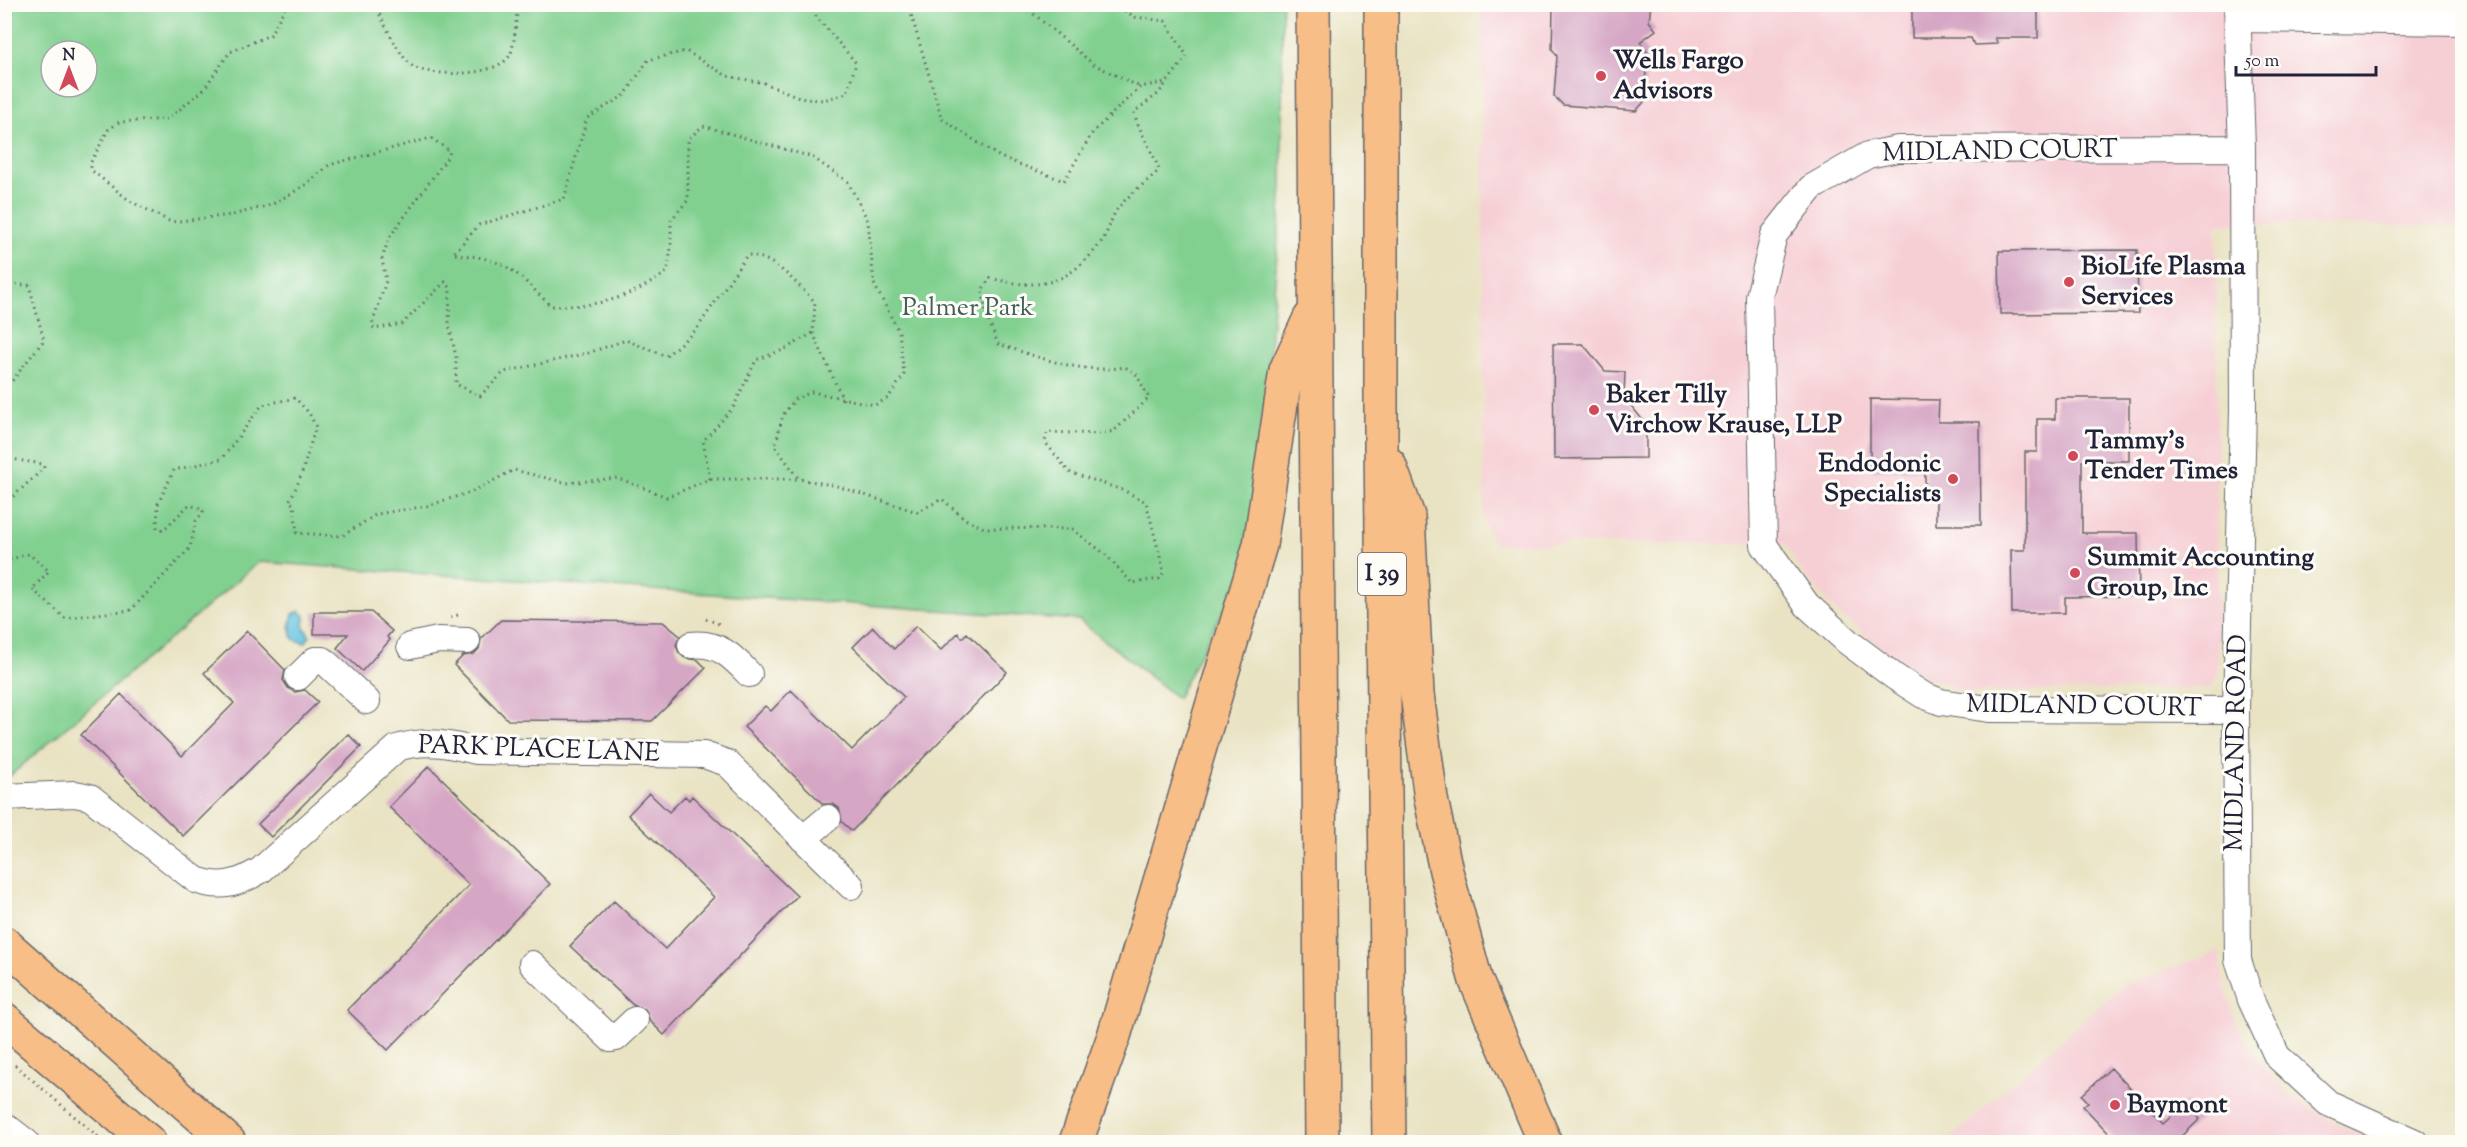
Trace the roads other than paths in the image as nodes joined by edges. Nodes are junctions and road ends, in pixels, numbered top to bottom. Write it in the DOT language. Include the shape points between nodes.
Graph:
graph roads {
  1 [pos="1313,4"];
  2 [pos="1381,4"];
  3 [pos="2238,11"];
  4 [pos="2463,22"];
  5 [pos="2242,148"];
  6 [pos="1314,311"];
  7 [pos="1381,443"];
  8 [pos="429,627"];
  9 [pos="467,640"];
  10 [pos="691,645"];
  11 [pos="749,674"];
  12 [pos="298,677"];
  13 [pos="367,701"];
  14 [pos="2236,710"];
  15 [pos="4,797"];
  16 [pos="828,818"];
  17 [pos="803,839"];
  18 [pos="851,886"];
  19 [pos="4,943"];
  20 [pos="532,964"];
  21 [pos="4,1019"];
  22 [pos="635,1020"];
  23 [pos="1100,1080"];
  24 [pos="4,1125"];
  25 [pos="26,1143"];
  26 [pos="149,1143"];
  27 [pos="229,1143"];
  28 [pos="1076,1143"];
  29 [pos="1089,1143"];
  30 [pos="1322,1143"];
  31 [pos="1389,1143"];
  32 [pos="1545,1143"];
  33 [pos="2415,1143"];
  1 -- 6 [label="main road"];
  2 -- 7 [label="main road, I 39"];
  3 -- 4 [label="street"];
  3 -- 5 [label="street, MIDLAND ROAD"];
  5 -- 14 [label="street, MIDLAND ROAD" via="2243,409"];
  5 -- 14 [label="street, MIDLAND COURT" via="1898,149 1868,155 1811,188 1774,235 1759,297 1764,545 1807,605 1848,642 1923,695 1960,706"];
  6 -- 23 [label="main road" via="1286,370 1260,545"];
  6 -- 30 [label="main road"];
  7 -- 31 [label="main road, I 39"];
  7 -- 32 [label="main road" via="1408,516 1417,694 1431,799 1446,871 1476,981"];
  8 -- 9 [label="street" via="415,636 406,657 438,640"];
  10 -- 11 [label="street" via="712,645 726,652"];
  12 -- 13 [label="street" via="315,660 323,660"];
  14 -- 33 [label="street, MIDLAND ROAD" via="2236,946 2251,1000 2277,1056 2328,1103"];
  15 -- 17 [label="street, PARK PLACE LANE" via="90,797 196,880 225,886 261,870 398,748 413,743 497,752 704,755 727,763"];
  16 -- 17 [label="street"];
  17 -- 18 [label="street, PARK PLACE LANE"];
  19 -- 27 [label="main road"];
  20 -- 22 [label="street" via="611,1039"];
  21 -- 26 [label="main road"];
  23 -- 28 [label="main road"];
  23 -- 29 [label="main road"];
  24 -- 25 [label="street"];
}
